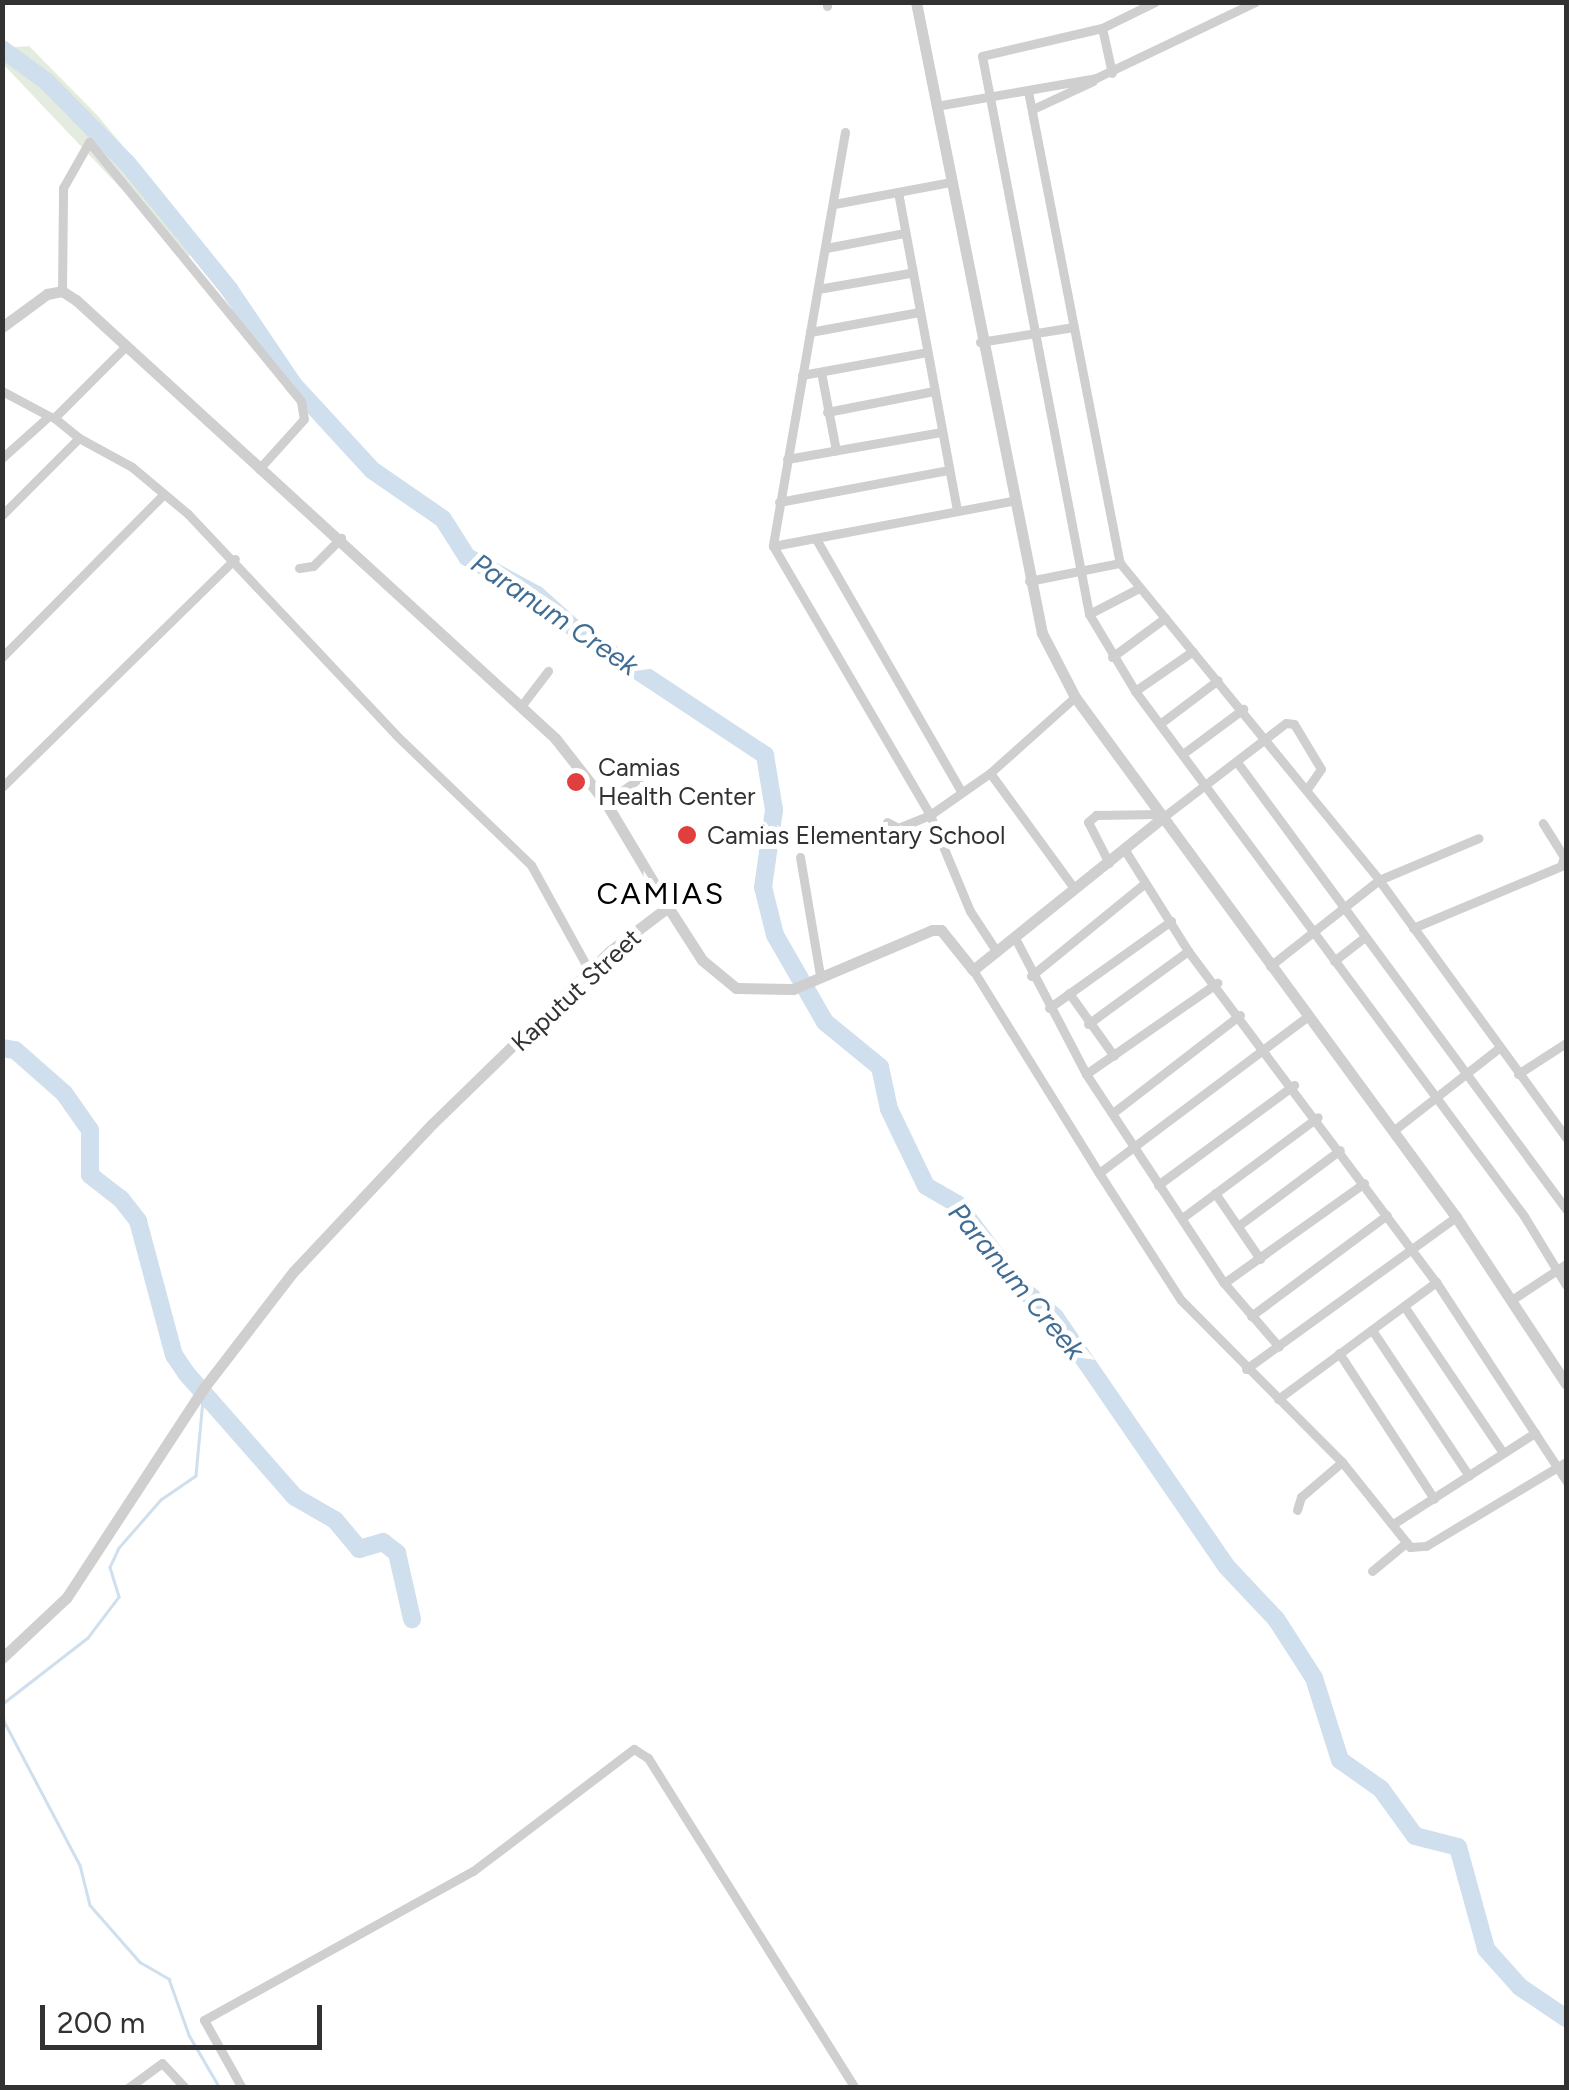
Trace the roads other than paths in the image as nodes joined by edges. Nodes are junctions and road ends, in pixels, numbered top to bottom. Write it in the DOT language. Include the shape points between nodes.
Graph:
graph roads {
  1 [pos="916,2"];
  2 [pos="1155,2"];
  3 [pos="1255,2"];
  4 [pos="1102,28"];
  5 [pos="1112,72"];
  6 [pos="1096,78"];
  7 [pos="1028,91"];
  8 [pos="988,98"];
  9 [pos="936,106"];
  10 [pos="1033,109"];
  11 [pos="845,132"];
  12 [pos="950,182"];
  13 [pos="898,192"];
  14 [pos="834,204"];
  15 [pos="904,233"];
  16 [pos="826,248"];
  17 [pos="910,273"];
  18 [pos="818,288"];
  19 [pos="62,290"];
  20 [pos="919,312"];
  21 [pos="2,327"];
  22 [pos="1074,328"];
  23 [pos="810,332"];
  24 [pos="1033,332"];
  25 [pos="980,342"];
  26 [pos="126,346"];
  27 [pos="927,352"];
  28 [pos="821,372"];
  29 [pos="802,375"];
  30 [pos="2,392"];
  31 [pos="934,392"];
  32 [pos="827,412"];
  33 [pos="51,417"];
  34 [pos="941,432"];
  35 [pos="79,438"];
  36 [pos="836,450"];
  37 [pos="2,458"];
  38 [pos="787,459"];
  39 [pos="259,469"];
  40 [pos="949,470"];
  41 [pos="163,495"];
  42 [pos="1012,501"];
  43 [pos="779,502"];
  44 [pos="957,510"];
  45 [pos="2,515"];
  46 [pos="341,538"];
  47 [pos="816,539"];
  48 [pos="772,546"];
  49 [pos="235,560"];
  50 [pos="1120,564"];
  51 [pos="299,568"];
  52 [pos="1078,571"];
  53 [pos="1028,582"];
  54 [pos="1139,588"];
  55 [pos="1089,614"];
  56 [pos="1165,618"];
  57 [pos="1193,651"];
  58 [pos="1112,657"];
  59 [pos="2,658"];
  60 [pos="548,671"];
  61 [pos="1218,680"];
  62 [pos="1136,690"];
  63 [pos="1075,696"];
  64 [pos="522,704"];
  65 [pos="1243,708"];
  66 [pos="1161,723"];
  67 [pos="1267,739"];
  68 [pos="1184,753"];
  69 [pos="1238,762"];
  70 [pos="646,773"];
  71 [pos="990,773"];
  72 [pos="1205,785"];
  73 [pos="2,787"];
  74 [pos="1307,789"];
  75 [pos="961,791"];
  76 [pos="606,802"];
  77 [pos="930,814"];
  78 [pos="1161,816"];
  79 [pos="888,822"];
  80 [pos="1543,823"];
  81 [pos="1478,838"];
  82 [pos="1126,852"];
  83 [pos="800,857"];
  84 [pos="1109,863"];
  85 [pos="1379,880"];
  86 [pos="1144,884"];
  87 [pos="1073,887"];
  88 [pos="1347,906"];
  89 [pos="668,907"];
  90 [pos="1172,922"];
  91 [pos="1413,928"];
  92 [pos="1314,933"];
  93 [pos="1366,937"];
  94 [pos="1015,938"];
  95 [pos="1188,951"];
  96 [pos="997,952"];
  97 [pos="1334,961"];
  98 [pos="1270,966"];
  99 [pos="973,970"];
  100 [pos="590,972"];
  101 [pos="1031,976"];
  102 [pos="816,978"];
  103 [pos="1217,983"];
  104 [pos="1069,993"];
  105 [pos="1049,1008"];
  106 [pos="1240,1015"];
  107 [pos="1308,1016"];
  108 [pos="1088,1024"];
  109 [pos="1566,1043"];
  110 [pos="1264,1048"];
  111 [pos="1499,1048"];
  112 [pos="1114,1056"];
  113 [pos="1468,1070"];
  114 [pos="1086,1074"];
  115 [pos="1518,1074"];
  116 [pos="1294,1086"];
  117 [pos="1436,1097"];
  118 [pos="1114,1112"];
  119 [pos="1318,1117"];
  120 [pos="1393,1131"];
  121 [pos="1565,1131"];
  122 [pos="1135,1149"];
  123 [pos="1340,1150"];
  124 [pos="1098,1173"];
  125 [pos="1364,1183"];
  126 [pos="1158,1185"];
  127 [pos="1215,1193"];
  128 [pos="1566,1209"];
  129 [pos="1387,1214"];
  130 [pos="1456,1217"];
  131 [pos="1182,1218"];
  132 [pos="1238,1226"];
  133 [pos="1412,1249"];
  134 [pos="1260,1259"];
  135 [pos="1562,1268"];
  136 [pos="1436,1282"];
  137 [pos="1224,1283"];
  138 [pos="1566,1285"];
  139 [pos="1513,1299"];
  140 [pos="1404,1306"];
  141 [pos="1251,1316"];
  142 [pos="1372,1330"];
  143 [pos="1279,1346"];
  144 [pos="1339,1353"];
  145 [pos="1246,1369"];
  146 [pos="1566,1384"];
  147 [pos="1278,1399"];
  148 [pos="1535,1433"];
  149 [pos="1503,1453"];
  150 [pos="1342,1462"];
  151 [pos="1563,1465"];
  152 [pos="1469,1476"];
  153 [pos="1566,1482"];
  154 [pos="1434,1499"];
  155 [pos="1296,1510"];
  156 [pos="1393,1524"];
  157 [pos="1407,1542"];
  158 [pos="1372,1571"];
  159 [pos="2,1658"];
  160 [pos="128,2088"];
  161 [pos="184,2088"];
  162 [pos="242,2088"];
  163 [pos="855,2088"];
  1 -- 9 [label="street"];
  2 -- 4 [label="street"];
  3 -- 5 [label="street"];
  4 -- 5 [label="street"];
  4 -- 8 [label="street" via="982,56"];
  5 -- 6 [label="street"];
  6 -- 7 [label="street"];
  6 -- 10 [label="street"];
  7 -- 8 [label="street"];
  7 -- 10 [label="street"];
  8 -- 9 [label="street"];
  8 -- 24 [label="street"];
  9 -- 12 [label="street"];
  10 -- 22 [label="street"];
  11 -- 14 [label="street"];
  12 -- 13 [label="street"];
  12 -- 25 [label="street"];
  13 -- 14 [label="street"];
  13 -- 15 [label="street"];
  14 -- 16 [label="street"];
  15 -- 16 [label="street"];
  15 -- 17 [label="street"];
  16 -- 18 [label="street"];
  17 -- 18 [label="street"];
  17 -- 20 [label="street"];
  18 -- 23 [label="street"];
  19 -- 21 [label="street"];
  19 -- 26 [label="street"];
  19 -- 39 [label="street" via="63,188 88,142 300,401 304,419"];
  20 -- 23 [label="street"];
  20 -- 27 [label="street"];
  22 -- 24 [label="street"];
  22 -- 50 [label="street"];
  23 -- 29 [label="street"];
  24 -- 25 [label="street"];
  24 -- 52 [label="street"];
  25 -- 42 [label="street"];
  26 -- 33 [label="street"];
  26 -- 39 [label="street"];
  27 -- 28 [label="street"];
  27 -- 31 [label="street"];
  28 -- 29 [label="street"];
  28 -- 32 [label="street"];
  29 -- 38 [label="street"];
  30 -- 33 [label="street"];
  31 -- 32 [label="street"];
  31 -- 34 [label="street"];
  32 -- 36 [label="street"];
  33 -- 35 [label="street"];
  33 -- 37 [label="street"];
  34 -- 36 [label="street"];
  34 -- 40 [label="street"];
  35 -- 41 [label="street" via="132,467"];
  35 -- 45 [label="street"];
  36 -- 38 [label="street"];
  38 -- 43 [label="street"];
  39 -- 46 [label="street"];
  40 -- 43 [label="street"];
  40 -- 44 [label="street"];
  41 -- 49 [label="street"];
  41 -- 59 [label="street"];
  42 -- 44 [label="street"];
  42 -- 53 [label="street"];
  43 -- 48 [label="street"];
  44 -- 47 [label="street"];
  46 -- 51 [label="street" via="313,566"];
  46 -- 64 [label="street"];
  47 -- 48 [label="street"];
  47 -- 75 [label="street"];
  48 -- 77 [label="street"];
  49 -- 73 [label="street"];
  49 -- 100 [label="street" via="396,735 531,865"];
  50 -- 52 [label="street"];
  50 -- 54 [label="street"];
  52 -- 53 [label="street"];
  52 -- 55 [label="street"];
  53 -- 63 [label="street" via="1042,633"];
  54 -- 55 [label="street"];
  54 -- 56 [label="street"];
  55 -- 58 [label="street"];
  56 -- 57 [label="street"];
  56 -- 58 [label="street"];
  57 -- 61 [label="street"];
  57 -- 62 [label="street"];
  58 -- 62 [label="street"];
  60 -- 64 [label="street"];
  61 -- 65 [label="street"];
  61 -- 66 [label="street"];
  62 -- 66 [label="street"];
  63 -- 71 [label="street"];
  63 -- 78 [label="street"];
  64 -- 76 [label="street"];
  65 -- 67 [label="street"];
  65 -- 68 [label="street"];
  66 -- 68 [label="street"];
  67 -- 69 [label="street"];
  67 -- 74 [label="street"];
  67 -- 74 [label="street" via="1294,724 1320,769"];
  68 -- 72 [label="street"];
  69 -- 72 [label="street"];
  69 -- 88 [label="street"];
  70 -- 76 [label="street"];
  71 -- 75 [label="street"];
  71 -- 87 [label="street"];
  72 -- 78 [label="street"];
  72 -- 92 [label="street"];
  74 -- 85 [label="street"];
  75 -- 77 [label="street"];
  76 -- 89 [label="street"];
  77 -- 79 [label="street" via="898,828"];
  77 -- 96 [label="street" via="970,911"];
  78 -- 82 [label="street"];
  78 -- 84 [label="street" via="1096,816 1088,822"];
  78 -- 98 [label="street"];
  80 -- 91 [label="street" via="1564,857 1560,866"];
  81 -- 85 [label="street"];
  82 -- 84 [label="street"];
  82 -- 86 [label="street"];
  83 -- 102 [label="street"];
  84 -- 87 [label="street"];
  85 -- 88 [label="street"];
  85 -- 91 [label="street"];
  86 -- 90 [label="street"];
  86 -- 101 [label="street"];
  87 -- 94 [label="street"];
  88 -- 92 [label="street"];
  88 -- 93 [label="street"];
  89 -- 100 [label="street, Kaputut Street"];
  89 -- 102 [label="street" via="723,981 758,991 793,989"];
  90 -- 95 [label="street"];
  90 -- 104 [label="street"];
  91 -- 111 [label="street"];
  92 -- 97 [label="street"];
  92 -- 98 [label="street"];
  93 -- 97 [label="street"];
  93 -- 113 [label="street"];
  94 -- 96 [label="street"];
  94 -- 101 [label="street"];
  95 -- 103 [label="street"];
  95 -- 108 [label="street"];
  96 -- 99 [label="street"];
  97 -- 117 [label="street"];
  98 -- 107 [label="street"];
  99 -- 102 [label="street" via="941,930 932,930"];
  99 -- 124 [label="street"];
  100 -- 159 [label="street, Kaputut Street" via="358,1199 198,1397 66,1598"];
  101 -- 105 [label="street"];
  103 -- 106 [label="street"];
  103 -- 112 [label="street"];
  104 -- 105 [label="street"];
  104 -- 108 [label="street"];
  105 -- 114 [label="street"];
  106 -- 110 [label="street"];
  106 -- 118 [label="street"];
  107 -- 110 [label="street"];
  107 -- 120 [label="street"];
  108 -- 112 [label="street"];
  109 -- 115 [label="street"];
  110 -- 116 [label="street"];
  110 -- 122 [label="street"];
  111 -- 113 [label="street"];
  111 -- 115 [label="street"];
  112 -- 114 [label="street"];
  113 -- 117 [label="street"];
  113 -- 128 [label="street"];
  114 -- 118 [label="street"];
  115 -- 121 [label="street"];
  116 -- 119 [label="street"];
  116 -- 126 [label="street"];
  117 -- 120 [label="street"];
  117 -- 135 [label="street"];
  118 -- 122 [label="street"];
  119 -- 123 [label="street"];
  119 -- 127 [label="street"];
  120 -- 130 [label="street"];
  122 -- 124 [label="street"];
  122 -- 126 [label="street"];
  123 -- 125 [label="street"];
  123 -- 132 [label="street"];
  124 -- 145 [label="street" via="1182,1300"];
  125 -- 129 [label="street"];
  125 -- 134 [label="street"];
  126 -- 131 [label="street"];
  127 -- 131 [label="street"];
  127 -- 132 [label="street"];
  129 -- 133 [label="street"];
  129 -- 141 [label="street"];
  130 -- 133 [label="street"];
  130 -- 139 [label="street"];
  131 -- 137 [label="street"];
  132 -- 134 [label="street"];
  133 -- 136 [label="street"];
  133 -- 143 [label="street"];
  134 -- 137 [label="street"];
  135 -- 138 [label="street"];
  135 -- 139 [label="street"];
  136 -- 140 [label="street"];
  136 -- 148 [label="street"];
  137 -- 141 [label="street"];
  139 -- 146 [label="street"];
  140 -- 142 [label="street"];
  140 -- 149 [label="street"];
  141 -- 143 [label="street"];
  142 -- 144 [label="street"];
  142 -- 152 [label="street"];
  143 -- 145 [label="street"];
  144 -- 147 [label="street"];
  144 -- 154 [label="street"];
  145 -- 147 [label="street"];
  147 -- 150 [label="street"];
  148 -- 149 [label="street"];
  148 -- 151 [label="street"];
  149 -- 152 [label="street"];
  150 -- 155 [label="street" via="1301,1497"];
  150 -- 156 [label="street"];
  151 -- 153 [label="street"];
  151 -- 157 [label="street" via="1419,1550"];
  152 -- 154 [label="street"];
  154 -- 156 [label="street"];
  156 -- 157 [label="street"];
  157 -- 158 [label="street"];
  160 -- 161 [label="street" via="155,2064 166,2065"];
  162 -- 163 [label="street" via="204,2020 474,1871 634,1748 658,1773"];
}
